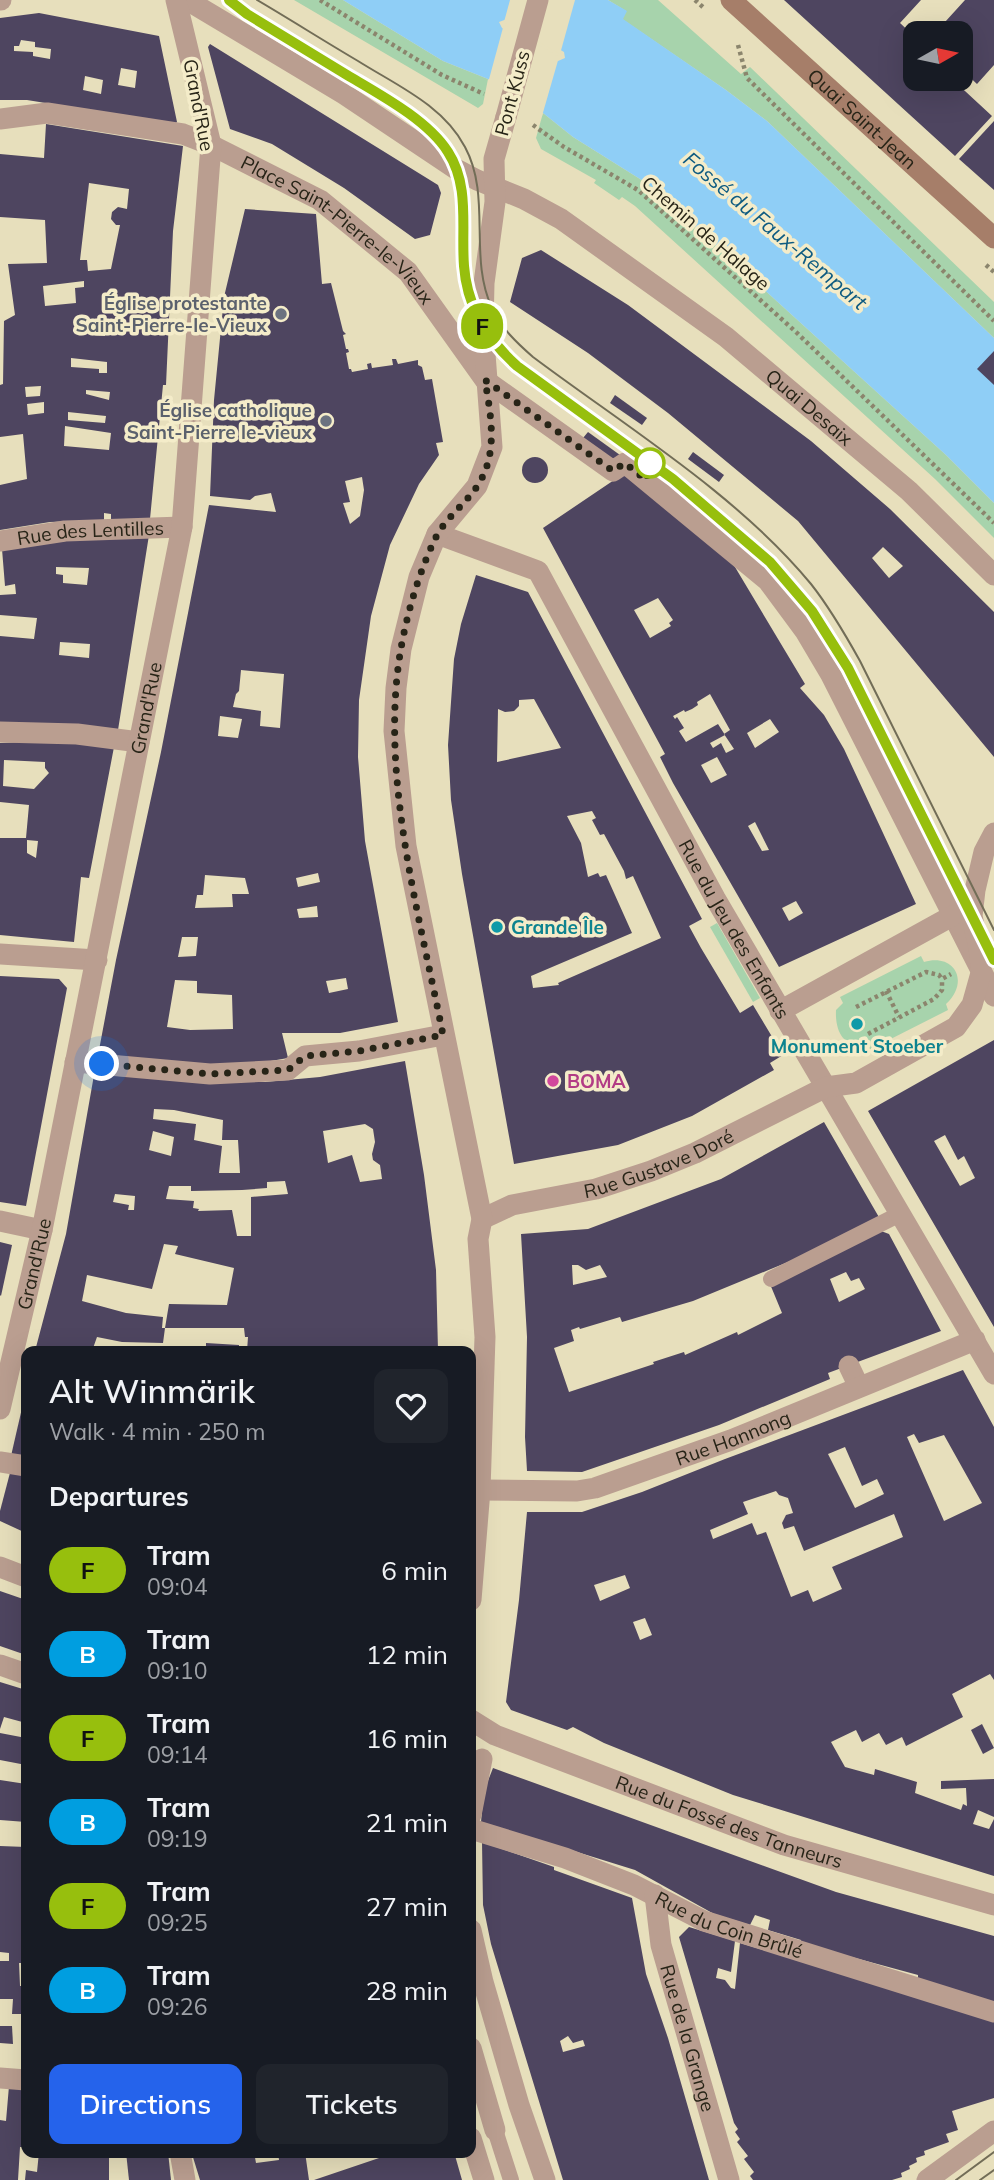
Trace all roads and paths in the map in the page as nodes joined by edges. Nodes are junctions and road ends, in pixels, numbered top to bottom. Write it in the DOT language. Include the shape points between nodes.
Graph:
graph roads {
  1 [pos="176,0"];
  2 [pos="187,0"];
  3 [pos="320,0"];
  4 [pos="538,0"];
  5 [pos="731,0"];
  6 [pos="735,36"];
  7 [pos="500,109"];
  8 [pos="0,119"];
  9 [pos="528,121"];
  10 [pos="211,145"];
  11 [pos="494,187"];
  12 [pos="994,238"];
  13 [pos="994,321"];
  14 [pos="485,380"];
  15 [pos="994,523"];
  16 [pos="182,527"];
  17 [pos="437,534"];
  18 [pos="0,541"];
  19 [pos="994,575"];
  20 [pos="0,732"];
  21 [pos="139,742"];
  22 [pos="994,833"];
  23 [pos="952,916"];
  24 [pos="0,954"];
  25 [pos="97,960"];
  26 [pos="956,972"];
  27 [pos="981,973"];
  28 [pos="942,979"];
  29 [pos="886,991"];
  30 [pos="994,996"];
  31 [pos="856,1007"];
  32 [pos="780,1011"];
  33 [pos="899,1017"];
  34 [pos="868,1034"];
  35 [pos="443,1035"];
  36 [pos="75,1062"];
  37 [pos="826,1087"];
  38 [pos="900,1214"];
  39 [pos="482,1219"];
  40 [pos="0,1221"];
  41 [pos="43,1230"];
  42 [pos="771,1279"];
  43 [pos="975,1340"];
  44 [pos="849,1366"];
  45 [pos="994,1374"];
  46 [pos="859,1387"];
  47 [pos="0,1409"];
  48 [pos="0,1462"];
  49 [pos="21,1465"];
  50 [pos="480,1490"];
  51 [pos="476,1539"];
  52 [pos="0,1567"];
  53 [pos="21,1575"];
  54 [pos="0,1665"];
  55 [pos="21,1672"];
  56 [pos="476,1723"];
  57 [pos="482,1759"];
  58 [pos="476,1790"];
  59 [pos="476,1831"];
  60 [pos="655,1895"];
  61 [pos="994,1905"];
  62 [pos="476,1952"];
  63 [pos="994,2012"];
  64 [pos="476,2065"];
  65 [pos="0,2078"];
  66 [pos="21,2080"];
  67 [pos="495,2130"];
  68 [pos="994,2131"];
  69 [pos="476,2154"];
  70 [pos="181,2158"];
  71 [pos="185,2180"];
  72 [pos="484,2180"];
  73 [pos="511,2180"];
  74 [pos="545,2180"];
  75 [pos="729,2180"];
  76 [pos="927,2180"];
  1 -- 10 [label="street, Grand'Rue"];
  2 -- 11 [label="street, Quai Desaix" via="344,94 456,169"];
  3 -- 7 [label="path"];
  4 -- 7 [label="street, Pont Kuss, bridge"];
  5 -- 12 [label="street, Quai Saint-Jean"];
  6 -- 13 [label="path" via="747,78"];
  7 -- 11 [label="street, Pont Kuss"];
  8 -- 10 [label="street, Place Saint-Pierre-le-Vieux" via="47,113 183,134"];
  9 -- 15 [label="path, Chemin de Halage" via="638,190 796,332"];
  10 -- 14 [label="street, Place Saint-Pierre-le-Vieux" via="327,204 408,272"];
  10 -- 16 [label="street, Grand'Rue"];
  11 -- 14 [label="street, Pont Kuss" via="484,283"];
  11 -- 19 [label="street, Quai Desaix" via="524,199 546,222 592,250 612,255 726,337 909,491"];
  14 -- 17 [label="street, Place Saint-Pierre-le-Vieux" via="492,447 477,486"];
  14 -- 23 [label="street" via="613,471 625,463 768,581 831,675"];
  16 -- 18 [label="street, Rue des Lentilles" via="65,531"];
  16 -- 21 [label="street, Grand'Rue"];
  17 -- 32 [label="street, Rue du Jeu des Enfants" via="538,572"];
  17 -- 35 [label="street, Place Saint-Pierre-le-Vieux" via="406,623 394,731 406,846"];
  20 -- 21 [label="street" via="77,734"];
  21 -- 25 [label="street, Grand'Rue"];
  22 -- 27 [label="street" via="984,852 972,916"];
  23 -- 27 [label="street"];
  23 -- 32 [label="street"];
  24 -- 25 [label="street"];
  25 -- 36 [label="street, Grand'Rue"];
  26 -- 28 [label="path"];
  27 -- 30 [label="street"];
  27 -- 37 [label="street, Rue Gustave Doré" via="972,1005 956,1027 856,1083"];
  28 -- 29 [label="path" via="926,972"];
  28 -- 33 [label="path" via="939,995"];
  29 -- 31 [label="path"];
  29 -- 33 [label="path"];
  32 -- 37 [label="street, Rue du Jeu des Enfants"];
  33 -- 34 [label="path"];
  35 -- 36 [label="street" via="305,1056 288,1070 210,1074"];
  35 -- 39 [label="street, Place Saint-Pierre-le-Vieux"];
  36 -- 41 [label="street, Grand'Rue"];
  37 -- 38 [label="street, Rue du Jeu des Enfants"];
  37 -- 39 [label="street, Rue Gustave Doré" via="651,1171 596,1189 512,1205"];
  38 -- 42 [label="lane"];
  38 -- 43 [label="street, Rue du Jeu des Enfants"];
  39 -- 50 [label="street, Place Saint-Pierre-le-Vieux" via="478,1239 485,1337"];
  40 -- 41 [label="street"];
  41 -- 47 [label="street, Grand'Rue"];
  43 -- 45 [label="street, Rue du Jeu des Enfants"];
  43 -- 46 [label="street, Rue Hannong"];
  44 -- 46 [label="street"];
  46 -- 50 [label="street, Rue Hannong" via="731,1440 595,1488"];
  48 -- 49 [label="street"];
  50 -- 51 [label="street, Place Saint-Pierre-le-Vieux"];
  52 -- 53 [label="street"];
  54 -- 55 [label="street"];
  56 -- 61 [label="street, Rue du Fossé des Tanneurs" via="495,1735 784,1846"];
  57 -- 58 [label="street"];
  59 -- 60 [label="street, Rue du Coin Brûlé" via="565,1858"];
  60 -- 63 [label="street, Rue du Coin Brûlé" via="704,1921"];
  60 -- 75 [label="street, Rue de la Grange" via="661,1945"];
  62 -- 74 [label="street"];
  64 -- 67 [label="street"];
  65 -- 66 [label="street"];
  67 -- 73 [label="lane"];
  68 -- 76 [label="street"];
  69 -- 72 [label="street"];
  70 -- 71 [label="street"];
}
